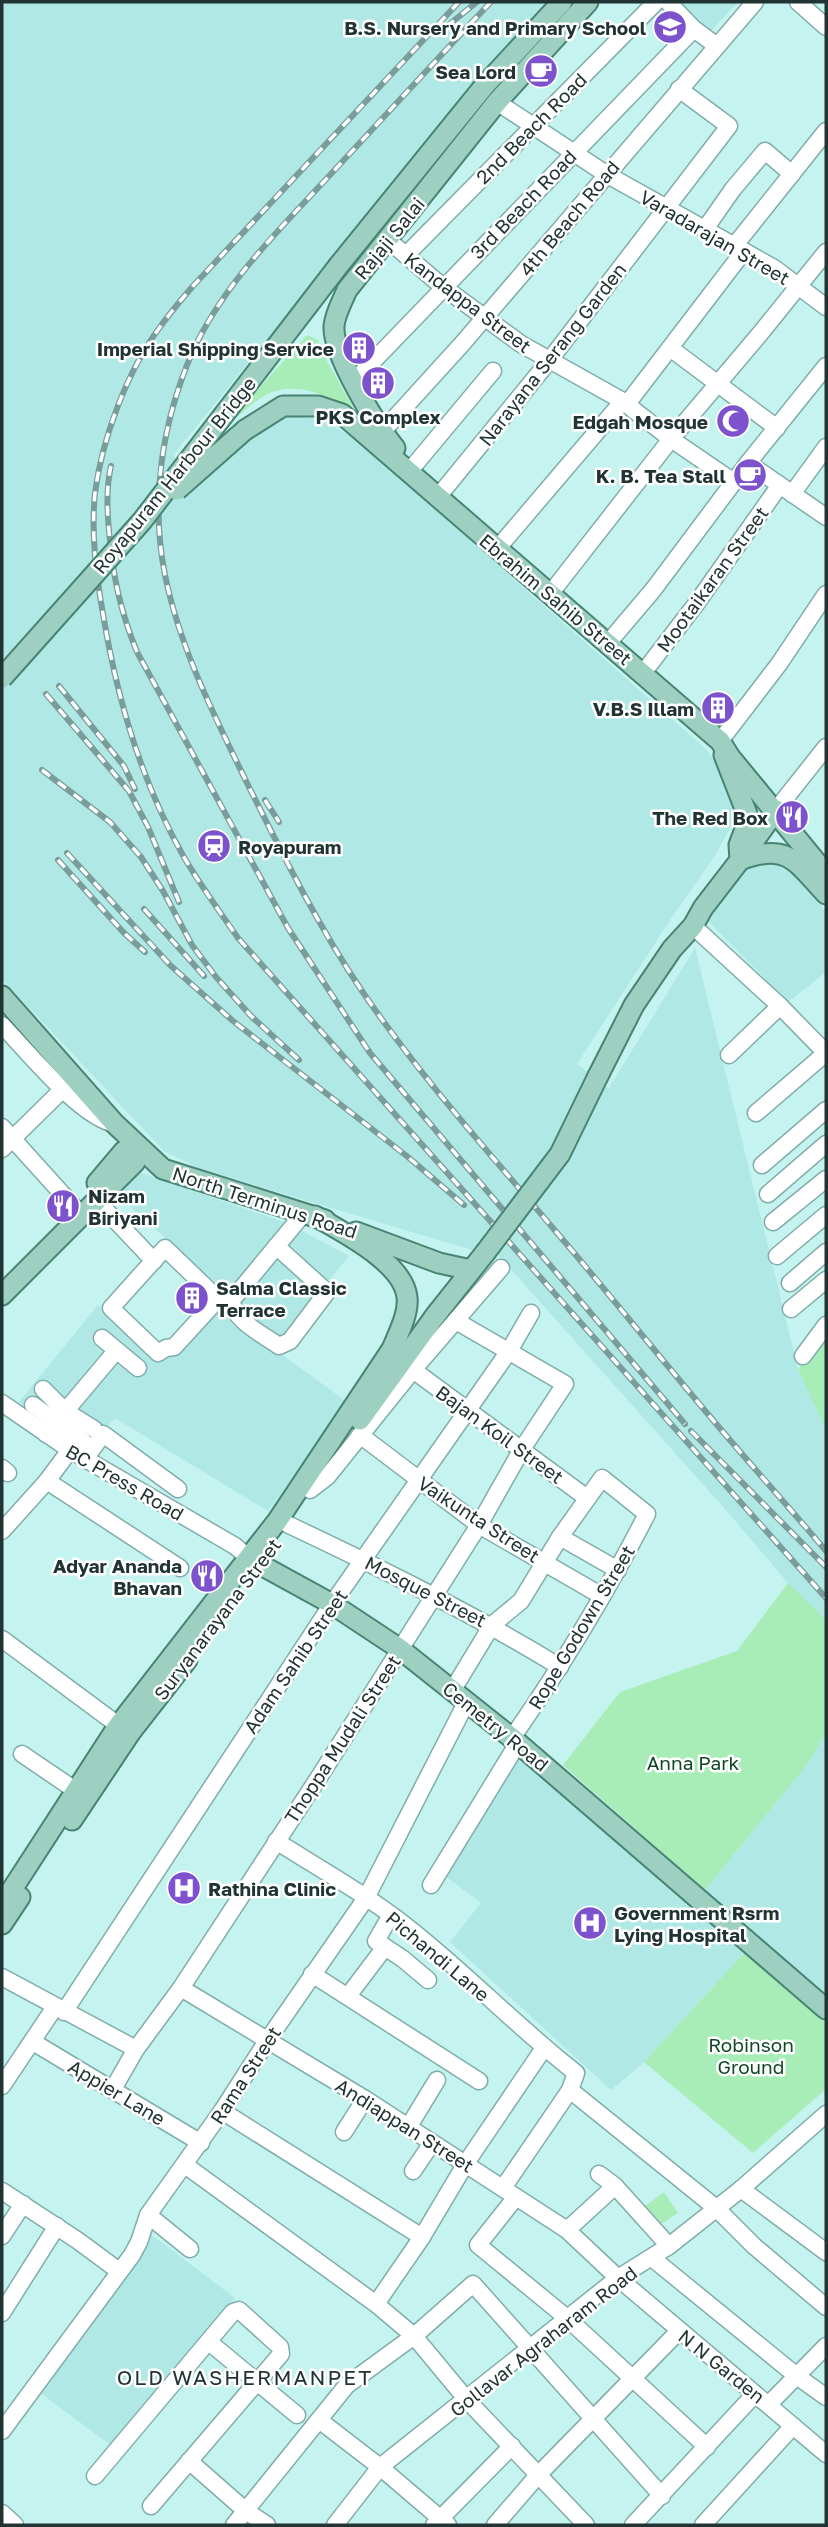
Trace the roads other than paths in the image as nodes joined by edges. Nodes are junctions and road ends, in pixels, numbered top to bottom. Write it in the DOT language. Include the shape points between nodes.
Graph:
graph roads {
  1 [pos="562,2"];
  2 [pos="588,2"];
  3 [pos="656,2"];
  4 [pos="668,2"];
  5 [pos="755,2"];
  6 [pos="798,2"];
  7 [pos="826,27"];
  8 [pos="694,29"];
  9 [pos="717,46"];
  10 [pos="679,89"];
  11 [pos="496,102"];
  12 [pos="533,127"];
  13 [pos="826,131"];
  14 [pos="572,153"];
  15 [pos="607,174"];
  16 [pos="792,174"];
  17 [pos="667,209"];
  18 [pos="705,229"];
  19 [pos="388,240"];
  20 [pos="740,248"];
  21 [pos="826,251"];
  22 [pos="407,255"];
  23 [pos="339,265"];
  24 [pos="799,286"];
  25 [pos="443,287"];
  26 [pos="826,307"];
  27 [pos="486,316"];
  28 [pos="670,348"];
  29 [pos="549,361"];
  30 [pos="826,366"];
  31 [pos="493,371"];
  32 [pos="354,381"];
  33 [pos="717,383"];
  34 [pos="625,402"];
  35 [pos="777,428"];
  36 [pos="383,432"];
  37 [pos="671,439"];
  38 [pos="826,447"];
  39 [pos="748,463"];
  40 [pos="412,468"];
  41 [pos="734,482"];
  42 [pos="786,490"];
  43 [pos="438,498"];
  44 [pos="826,517"];
  45 [pos="142,521"];
  46 [pos="497,548"];
  47 [pos="550,594"];
  48 [pos="826,594"];
  49 [pos="608,643"];
  50 [pos="643,673"];
  51 [pos="2,678"];
  52 [pos="720,741"];
  53 [pos="826,747"];
  54 [pos="776,810"];
  55 [pos="798,851"];
  56 [pos="740,860"];
  57 [pos="826,874"];
  58 [pos="826,894"];
  59 [pos="693,926"];
  60 [pos="2,996"];
  61 [pos="780,1006"];
  62 [pos="2,1025"];
  63 [pos="824,1047"];
  64 [pos="729,1055"];
  65 [pos="63,1089"];
  66 [pos="826,1110"];
  67 [pos="756,1113"];
  68 [pos="115,1124"];
  69 [pos="6,1138"];
  70 [pos="826,1144"];
  71 [pos="130,1157"];
  72 [pos="762,1165"];
  73 [pos="163,1169"];
  74 [pos="826,1178"];
  75 [pos="768,1194"];
  76 [pos="100,1198"];
  77 [pos="75,1208"];
  78 [pos="309,1214"];
  79 [pos="826,1215"];
  80 [pos="773,1222"];
  81 [pos="276,1246"];
  82 [pos="826,1252"];
  83 [pos="778,1256"];
  84 [pos="157,1258"];
  85 [pos="501,1268"];
  86 [pos="471,1270"];
  87 [pos="2,1278"];
  88 [pos="826,1280"];
  89 [pos="790,1283"];
  90 [pos="2,1295"];
  91 [pos="791,1309"];
  92 [pos="531,1313"];
  93 [pos="456,1321"];
  94 [pos="826,1325"];
  95 [pos="102,1338"];
  96 [pos="116,1351"];
  97 [pos="509,1351"];
  98 [pos="803,1356"];
  99 [pos="138,1368"];
  100 [pos="413,1370"];
  101 [pos="43,1389"];
  102 [pos="2,1403"];
  103 [pos="33,1405"];
  104 [pos="467,1409"];
  105 [pos="55,1422"];
  106 [pos="360,1435"];
  107 [pos="83,1440"];
  108 [pos="522,1449"];
  109 [pos="85,1459"];
  110 [pos="417,1480"];
  111 [pos="47,1481"];
  112 [pos="178,1489"];
  113 [pos="310,1490"];
  114 [pos="587,1498"];
  115 [pos="286,1524"];
  116 [pos="479,1525"];
  117 [pos="2,1531"];
  118 [pos="560,1537"];
  119 [pos="363,1560"];
  120 [pos="256,1562"];
  121 [pos="545,1563"];
  122 [pos="180,1568"];
  123 [pos="618,1570"];
  124 [pos="434,1595"];
  125 [pos="602,1597"];
  126 [pos="332,1604"];
  127 [pos="492,1625"];
  128 [pos="2,1639"];
  129 [pos="400,1649"];
  130 [pos="560,1667"];
  131 [pos="459,1697"];
  132 [pos="124,1730"];
  133 [pos="515,1740"];
  134 [pos="22,1754"];
  135 [pos="75,1790"];
  136 [pos="276,1842"];
  137 [pos="431,1885"];
  138 [pos="366,1898"];
  139 [pos="2,1905"];
  140 [pos="391,1915"];
  141 [pos="2,1924"];
  142 [pos="385,1947"];
  143 [pos="312,1974"];
  144 [pos="2,1977"];
  145 [pos="428,1980"];
  146 [pos="181,1988"];
  147 [pos="348,1996"];
  148 [pos="826,2009"];
  149 [pos="60,2010"];
  150 [pos="267,2040"];
  151 [pos="33,2042"];
  152 [pos="544,2048"];
  153 [pos="136,2049"];
  154 [pos="437,2080"];
  155 [pos="479,2081"];
  156 [pos="2,2086"];
  157 [pos="113,2089"];
  158 [pos="570,2090"];
  159 [pos="365,2099"];
  160 [pos="222,2111"];
  161 [pos="826,2114"];
  162 [pos="409,2126"];
  163 [pos="344,2132"];
  164 [pos="201,2143"];
  165 [pos="432,2143"];
  166 [pos="466,2163"];
  167 [pos="185,2165"];
  168 [pos="413,2171"];
  169 [pos="599,2174"];
  170 [pos="615,2186"];
  171 [pos="740,2189"];
  172 [pos="2,2191"];
  173 [pos="510,2193"];
  174 [pos="23,2204"];
  175 [pos="716,2208"];
  176 [pos="148,2215"];
  177 [pos="57,2226"];
  178 [pos="567,2230"];
  179 [pos="2,2236"];
  180 [pos="422,2238"];
  181 [pos="668,2246"];
  182 [pos="190,2249"];
  183 [pos="826,2252"];
  184 [pos="652,2258"];
  185 [pos="119,2271"];
  186 [pos="618,2278"];
  187 [pos="376,2304"];
  188 [pos="826,2307"];
  189 [pos="2,2313"];
  190 [pos="567,2318"];
  191 [pos="679,2331"];
  192 [pos="414,2336"];
  193 [pos="209,2342"];
  194 [pos="826,2346"];
  195 [pos="530,2348"];
  196 [pos="798,2377"];
  197 [pos="633,2380"];
  198 [pos="257,2382"];
  199 [pos="755,2394"];
  200 [pos="826,2398"];
  201 [pos="467,2400"];
  202 [pos="769,2404"];
  203 [pos="297,2415"];
  204 [pos="593,2418"];
  205 [pos="319,2420"];
  206 [pos="793,2426"];
  207 [pos="2,2431"];
  208 [pos="512,2446"];
  209 [pos="823,2446"];
  210 [pos="707,2447"];
  211 [pos="189,2461"];
  212 [pos="380,2467"];
  213 [pos="539,2474"];
  214 [pos="95,2476"];
  215 [pos="662,2496"];
  216 [pos="151,2506"];
  217 [pos="247,2511"];
  218 [pos="2,2514"];
  219 [pos="441,2523"];
  220 [pos="15,2525"];
  221 [pos="234,2525"];
  222 [pos="267,2525"];
  223 [pos="335,2525"];
  224 [pos="495,2525"];
  225 [pos="586,2525"];
  226 [pos="633,2525"];
  227 [pos="703,2525"];
  1 -- 23 [label="main road, Rajaji Salai" via="485,85"];
  2 -- 11 [label="main road, Rajaji Salai"];
  3 -- 12 [label="street, 2nd Beach Road"];
  4 -- 8 [label="street"];
  5 -- 9 [label="street, 4th Beach Road"];
  6 -- 7 [label="street"];
  8 -- 9 [label="street"];
  8 -- 14 [label="street, 3rd Beach Road"];
  9 -- 10 [label="street, 4th Beach Road"];
  10 -- 15 [label="street, 4th Beach Road"];
  10 -- 17 [label="street, Narayana Serang Garden" via="729,126"];
  11 -- 12 [label="street, Varadarajan Street"];
  11 -- 19 [label="main road, Rajaji Salai"];
  12 -- 14 [label="street, Varadarajan Street"];
  12 -- 22 [label="street, 2nd Beach Road"];
  13 -- 16 [label="street"];
  14 -- 15 [label="street, Varadarajan Street"];
  14 -- 25 [label="street, 3rd Beach Road"];
  15 -- 17 [label="street, Varadarajan Street"];
  15 -- 27 [label="street, 4th Beach Road"];
  16 -- 18 [label="street" via="765,151"];
  16 -- 20 [label="street"];
  17 -- 18 [label="street, Varadarajan Street"];
  17 -- 29 [label="street, Narayana Serang Garden"];
  18 -- 20 [label="street, Varadarajan Street"];
  19 -- 22 [label="street, Kandappa Street"];
  19 -- 32 [label="main road, Rajaji Salai" via="347,290 337,314 334,329"];
  20 -- 24 [label="street, Varadarajan Street"];
  20 -- 28 [label="street"];
  21 -- 24 [label="street"];
  22 -- 25 [label="street, Kandappa Street"];
  23 -- 45 [label="main road, Royapuram Harbour Bridge, bridge"];
  24 -- 26 [label="street, Varadarajan Street"];
  24 -- 33 [label="street"];
  25 -- 27 [label="street, Kandappa Street"];
  25 -- 32 [label="street, 3rd Beach Road"];
  27 -- 29 [label="street, Kandappa Street"];
  27 -- 36 [label="street, 4th Beach Road"];
  28 -- 33 [label="street"];
  28 -- 34 [label="street"];
  29 -- 34 [label="street, Kandappa Street"];
  29 -- 43 [label="street, Narayana Serang Garden"];
  30 -- 35 [label="street"];
  31 -- 40 [label="street"];
  32 -- 36 [label="main road, Rajaji Salai"];
  33 -- 35 [label="street"];
  33 -- 37 [label="street"];
  34 -- 37 [label="street, Kandappa Street"];
  34 -- 46 [label="street"];
  35 -- 39 [label="street"];
  36 -- 40 [label="main road, Rajaji Salai"];
  37 -- 41 [label="street, Kandappa Street"];
  37 -- 47 [label="street"];
  38 -- 42 [label="street, Mootaikaran Street"];
  39 -- 41 [label="street"];
  39 -- 42 [label="street"];
  40 -- 43 [label="main road, Rajaji Salai"];
  41 -- 49 [label="street"];
  42 -- 44 [label="street"];
  42 -- 50 [label="street, Mootaikaran Street"];
  43 -- 45 [label="main road, Ebrahim Sahib Street, bridge" via="342,414 318,406 283,406 245,430"];
  43 -- 46 [label="main road, Ebrahim Sahib Street"];
  45 -- 51 [label="main road, Royapuram Harbour Bridge, bridge"];
  46 -- 47 [label="main road, Ebrahim Sahib Street"];
  47 -- 49 [label="main road, Ebrahim Sahib Street"];
  48 -- 52 [label="street"];
  49 -- 50 [label="main road, Ebrahim Sahib Street"];
  50 -- 52 [label="main road, Ebrahim Sahib Street"];
  52 -- 54 [label="main road, Ebrahim Sahib Street"];
  52 -- 56 [label="main road" via="749,819 739,845"];
  53 -- 54 [label="street"];
  54 -- 55 [label="main road, Ebrahim Sahib Street"];
  54 -- 56 [label="main road, Suryanarayana Street"];
  55 -- 56 [label="main road"];
  55 -- 57 [label="main road, Ebrahim Sahib Street"];
  55 -- 58 [label="main road, Ebrahim Sahib Street"];
  56 -- 59 [label="main road, Suryanarayana Street"];
  59 -- 61 [label="street"];
  59 -- 86 [label="main road, Suryanarayana Street, bridge" via="672,948 634,1005 559,1154"];
  60 -- 68 [label="main road, North Terminus Road"];
  61 -- 63 [label="street"];
  61 -- 64 [label="street"];
  62 -- 65 [label="street"];
  63 -- 67 [label="street"];
  65 -- 68 [label="street" via="96,1118"];
  65 -- 69 [label="street"];
  66 -- 72 [label="street"];
  68 -- 71 [label="main road"];
  68 -- 73 [label="main road, North Terminus Road"];
  69 -- 77 [label="street"];
  70 -- 75 [label="street"];
  71 -- 73 [label="main road"];
  71 -- 76 [label="main road"];
  71 -- 77 [label="main road"];
  73 -- 78 [label="main road, North Terminus Road"];
  74 -- 80 [label="street"];
  76 -- 84 [label="street"];
  76 -- 90 [label="main road"];
  77 -- 87 [label="main road"];
  78 -- 81 [label="street"];
  78 -- 86 [label="main road, North Terminus Road" via="439,1263"];
  78 -- 120 [label="main road, Suryanarayana Street" via="387,1264 401,1280 407,1297 392,1349"];
  79 -- 83 [label="street"];
  81 -- 81 [label="street" via="232,1300 232,1308 283,1346 327,1292"];
  82 -- 89 [label="street"];
  84 -- 84 [label="street" via="111,1308 158,1353 174,1347 218,1298 165,1248"];
  85 -- 93 [label="street"];
  86 -- 113 [label="main road, Suryanarayana Street"];
  88 -- 91 [label="street"];
  92 -- 97 [label="street, Adam Sahib Street"];
  93 -- 97 [label="street"];
  93 -- 100 [label="street"];
  94 -- 98 [label="street"];
  95 -- 96 [label="street"];
  96 -- 99 [label="street"];
  96 -- 105 [label="street"];
  97 -- 104 [label="street, Adam Sahib Street"];
  97 -- 108 [label="street, Thoppa Mudali Street" via="565,1384"];
  100 -- 104 [label="street, Bajan Koil Street"];
  100 -- 106 [label="street"];
  101 -- 105 [label="street"];
  102 -- 105 [label="street, BC Press Road"];
  103 -- 105 [label="street"];
  104 -- 108 [label="street, Bajan Koil Street"];
  104 -- 110 [label="street, Adam Sahib Street"];
  105 -- 107 [label="street, BC Press Road"];
  105 -- 107 [label="street"];
  106 -- 110 [label="street, Vaikunta Street"];
  106 -- 113 [label="street" via="327,1477"];
  107 -- 109 [label="street, BC Press Road"];
  107 -- 111 [label="street"];
  108 -- 114 [label="street, Bajan Koil Street"];
  108 -- 116 [label="street, Thoppa Mudali Street"];
  109 -- 112 [label="street" via="103,1434"];
  109 -- 120 [label="street, BC Press Road" via="235,1545"];
  110 -- 116 [label="street, Vaikunta Street"];
  110 -- 119 [label="street, Adam Sahib Street"];
  111 -- 117 [label="street"];
  111 -- 122 [label="street"];
  113 -- 115 [label="main road, Suryanarayana Street"];
  114 -- 118 [label="street"];
  114 -- 123 [label="street, Rope Godown Street" via="602,1478 647,1514"];
  115 -- 119 [label="street, Mosque Street"];
  115 -- 120 [label="main road, Suryanarayana Street"];
  116 -- 121 [label="street, Vaikunta Street"];
  116 -- 124 [label="street, Thoppa Mudali Street"];
  118 -- 121 [label="street"];
  118 -- 123 [label="street"];
  119 -- 124 [label="street, Mosque Street"];
  119 -- 126 [label="street, Adam Sahib Street"];
  120 -- 126 [label="main road, Cemetry Road"];
  120 -- 132 [label="main road, Suryanarayana Street"];
  121 -- 125 [label="street, Vaikunta Street"];
  121 -- 127 [label="street" via="522,1601"];
  123 -- 125 [label="street, Rope Godown Street"];
  124 -- 127 [label="street, Mosque Street"];
  124 -- 129 [label="street, Thoppa Mudali Street"];
  125 -- 130 [label="street, Rope Godown Street"];
  126 -- 129 [label="main road, Cemetry Road"];
  126 -- 149 [label="street, Adam Sahib Street"];
  127 -- 130 [label="street, Mosque Street"];
  127 -- 131 [label="street, Rama Street"];
  128 -- 132 [label="street"];
  129 -- 131 [label="main road, Cemetry Road"];
  129 -- 136 [label="street, Thoppa Mudali Street"];
  130 -- 133 [label="street, Rope Godown Street"];
  131 -- 133 [label="main road, Cemetry Road"];
  131 -- 138 [label="street, Rama Street"];
  132 -- 135 [label="main road, Suryanarayana Street"];
  132 -- 141 [label="main road, Suryanarayana Street"];
  133 -- 137 [label="street, Rope Godown Street"];
  133 -- 148 [label="main road, Cemetry Road"];
  134 -- 135 [label="street"];
  135 -- 139 [label="main road, Suryanarayana Street"];
  136 -- 138 [label="street, Pichandi Lane"];
  136 -- 146 [label="street, Thoppa Mudali Street"];
  138 -- 140 [label="street, Pichandi Lane"];
  138 -- 143 [label="street, Rama Street"];
  140 -- 142 [label="street" via="376,1941"];
  140 -- 152 [label="street, Pichandi Lane"];
  142 -- 145 [label="street"];
  142 -- 147 [label="street"];
  143 -- 147 [label="street"];
  143 -- 150 [label="street, Rama Street"];
  144 -- 149 [label="street"];
  146 -- 150 [label="street, Andiappan Street"];
  146 -- 153 [label="street, Thoppa Mudali Street"];
  147 -- 155 [label="street"];
  149 -- 151 [label="street, Adam Sahib Street"];
  149 -- 153 [label="street"];
  150 -- 159 [label="street, Andiappan Street"];
  150 -- 160 [label="street, Rama Street"];
  151 -- 156 [label="street, Adam Sahib Street"];
  151 -- 157 [label="street, Appier Lane"];
  152 -- 158 [label="street, Pichandi Lane" via="576,2073"];
  152 -- 166 [label="street"];
  153 -- 157 [label="street, Thoppa Mudali Street"];
  154 -- 162 [label="street"];
  157 -- 164 [label="street, Appier Lane"];
  158 -- 173 [label="street"];
  158 -- 175 [label="street"];
  159 -- 162 [label="street, Andiappan Street"];
  159 -- 163 [label="street"];
  160 -- 164 [label="street, Rama Street"];
  160 -- 180 [label="street"];
  161 -- 171 [label="street, Gollavar Agraharam Road"];
  162 -- 165 [label="street, Andiappan Street"];
  164 -- 167 [label="street, Rama Street"];
  165 -- 166 [label="street, Andiappan Street"];
  165 -- 168 [label="street"];
  166 -- 173 [label="street, Andiappan Street"];
  166 -- 180 [label="street"];
  167 -- 176 [label="street, Rama Street"];
  167 -- 187 [label="street"];
  169 -- 170 [label="street"];
  170 -- 178 [label="street"];
  170 -- 181 [label="street"];
  171 -- 175 [label="street, Gollavar Agraharam Road"];
  171 -- 183 [label="street"];
  172 -- 174 [label="street"];
  173 -- 178 [label="street, Andiappan Street"];
  173 -- 190 [label="street" via="478,2245"];
  174 -- 177 [label="street"];
  174 -- 179 [label="street"];
  175 -- 181 [label="street, Gollavar Agraharam Road"];
  175 -- 188 [label="street"];
  176 -- 182 [label="street"];
  176 -- 185 [label="street, Rama Street" via="139,2242"];
  177 -- 185 [label="street"];
  177 -- 189 [label="street"];
  178 -- 186 [label="street, Andiappan Street"];
  180 -- 187 [label="street"];
  181 -- 184 [label="street, Gollavar Agraharam Road"];
  184 -- 186 [label="street, Gollavar Agraharam Road"];
  184 -- 196 [label="street"];
  185 -- 207 [label="street, Rama Street"];
  186 -- 190 [label="street, Gollavar Agraharam Road"];
  186 -- 191 [label="street, N N Garden"];
  187 -- 192 [label="street"];
  190 -- 195 [label="street, Gollavar Agraharam Road"];
  190 -- 197 [label="street"];
  191 -- 197 [label="street"];
  191 -- 199 [label="street, N N Garden"];
  192 -- 195 [label="street" via="472,2284"];
  192 -- 201 [label="street"];
  192 -- 205 [label="street" via="347,2385"];
  193 -- 198 [label="street"];
  193 -- 198 [label="street" via="239,2310 282,2350"];
  193 -- 214 [label="street"];
  194 -- 196 [label="street"];
  195 -- 201 [label="street, Gollavar Agraharam Road"];
  195 -- 204 [label="street"];
  196 -- 200 [label="street"];
  196 -- 202 [label="street"];
  197 -- 204 [label="street"];
  197 -- 210 [label="street"];
  198 -- 203 [label="street"];
  198 -- 211 [label="street"];
  199 -- 202 [label="street, N N Garden"];
  199 -- 210 [label="street"];
  201 -- 208 [label="street"];
  201 -- 212 [label="street, Gollavar Agraharam Road"];
  202 -- 206 [label="street, N N Garden"];
  204 -- 213 [label="street"];
  204 -- 215 [label="street"];
  205 -- 212 [label="street"];
  205 -- 217 [label="street"];
  206 -- 209 [label="street, N N Garden"];
  206 -- 227 [label="street"];
  208 -- 213 [label="street"];
  208 -- 219 [label="street"];
  210 -- 215 [label="street"];
  211 -- 216 [label="street"];
  211 -- 217 [label="street"];
  212 -- 219 [label="street"];
  212 -- 223 [label="street, Gollavar Agraharam Road"];
  213 -- 224 [label="street"];
  213 -- 225 [label="street"];
  215 -- 226 [label="street"];
  217 -- 221 [label="street"];
  217 -- 222 [label="street"];
  218 -- 220 [label="street"];
}
